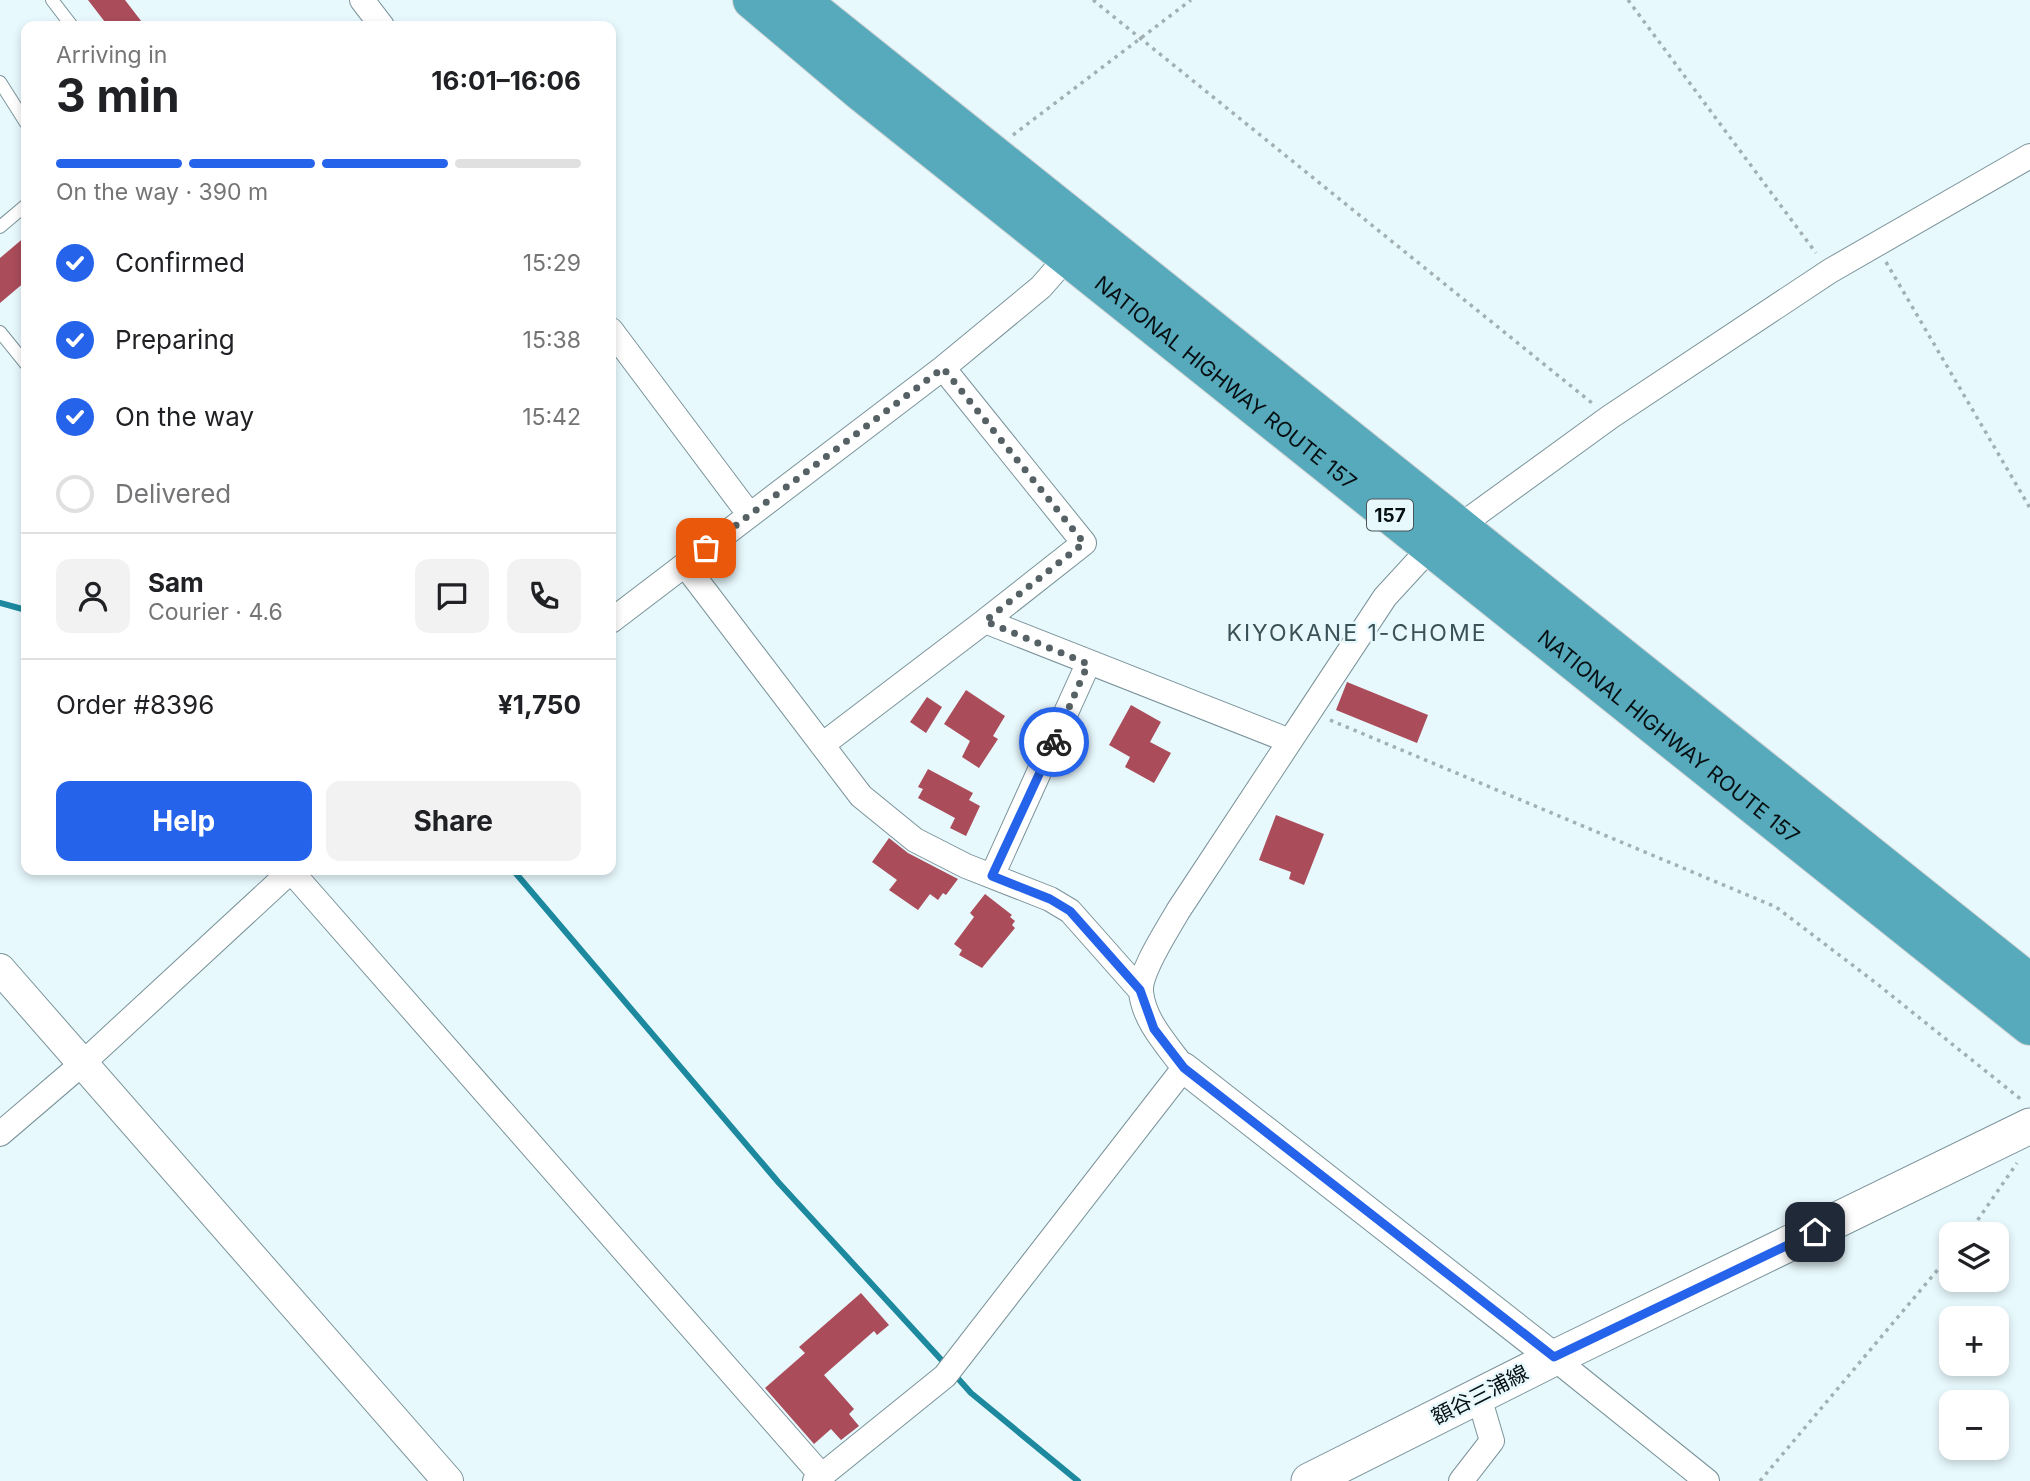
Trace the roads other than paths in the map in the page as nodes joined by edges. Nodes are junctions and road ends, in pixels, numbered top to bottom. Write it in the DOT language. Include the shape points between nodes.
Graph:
graph roads {
  1 [pos="52,0"];
  2 [pos="362,0"];
  3 [pos="752,0"];
  4 [pos="800,0"];
  5 [pos="68,21"];
  6 [pos="378,21"];
  7 [pos="0,82"];
  8 [pos="21,115"];
  9 [pos="2030,156"];
  10 [pos="21,209"];
  11 [pos="0,226"];
  12 [pos="1068,256"];
  13 [pos="0,332"];
  14 [pos="616,337"];
  15 [pos="21,358"];
  16 [pos="943,368"];
  17 [pos="749,514"];
  18 [pos="1446,538"];
  19 [pos="685,565"];
  20 [pos="616,617"];
  21 [pos="985,621"];
  22 [pos="1088,664"];
  23 [pos="1290,741"];
  24 [pos="822,746"];
  25 [pos="287,875"];
  26 [pos="296,875"];
  27 [pos="992,876"];
  28 [pos="0,969"];
  29 [pos="2030,983"];
  30 [pos="1140,990"];
  31 [pos="2030,1026"];
  32 [pos="83,1062"];
  33 [pos="1184,1068"];
  34 [pos="0,1134"];
  35 [pos="2026,1140"];
  36 [pos="1554,1357"];
  37 [pos="1479,1397"];
  38 [pos="818,1478"];
  39 [pos="448,1481"];
  40 [pos="1309,1481"];
  41 [pos="1461,1481"];
  42 [pos="1707,1481"];
  1 -- 5 [label="lane"];
  2 -- 6 [label="street"];
  3 -- 12 [label="highway, NATIONAL HIGHWAY ROUTE 157 / 157"];
  4 -- 18 [label="highway, NATIONAL HIGHWAY ROUTE 157 / 157"];
  7 -- 8 [label="lane"];
  9 -- 18 [label="street" via="1830,271 1610,417"];
  10 -- 11 [label="lane"];
  12 -- 16 [label="street" via="1041,287"];
  12 -- 18 [label="highway, NATIONAL HIGHWAY ROUTE 157 / 157"];
  13 -- 15 [label="lane"];
  14 -- 17 [label="street"];
  16 -- 17 [label="street"];
  16 -- 21 [label="street" via="1084,543"];
  17 -- 19 [label="street"];
  18 -- 23 [label="street" via="1385,597"];
  18 -- 29 [label="highway, NATIONAL HIGHWAY ROUTE 157 / 157"];
  18 -- 31 [label="highway, NATIONAL HIGHWAY ROUTE 157 / 157"];
  19 -- 20 [label="street"];
  19 -- 24 [label="street"];
  21 -- 22 [label="street"];
  21 -- 24 [label="street"];
  22 -- 23 [label="street"];
  22 -- 27 [label="street"];
  23 -- 30 [label="street" via="1178,911"];
  24 -- 27 [label="street" via="861,796 915,840"];
  25 -- 32 [label="street"];
  26 -- 38 [label="street"];
  27 -- 30 [label="street" via="1070,911"];
  28 -- 32 [label="street"];
  30 -- 33 [label="street" via="1154,1029"];
  32 -- 34 [label="street"];
  32 -- 39 [label="street"];
  33 -- 36 [label="street"];
  33 -- 38 [label="street" via="951,1368"];
  35 -- 36 [label="main road, 額谷三浦線"];
  36 -- 37 [label="main road, 額谷三浦線"];
  36 -- 42 [label="street"];
  37 -- 40 [label="main road, 額谷三浦線"];
  37 -- 41 [label="street" via="1493,1441"];
}
